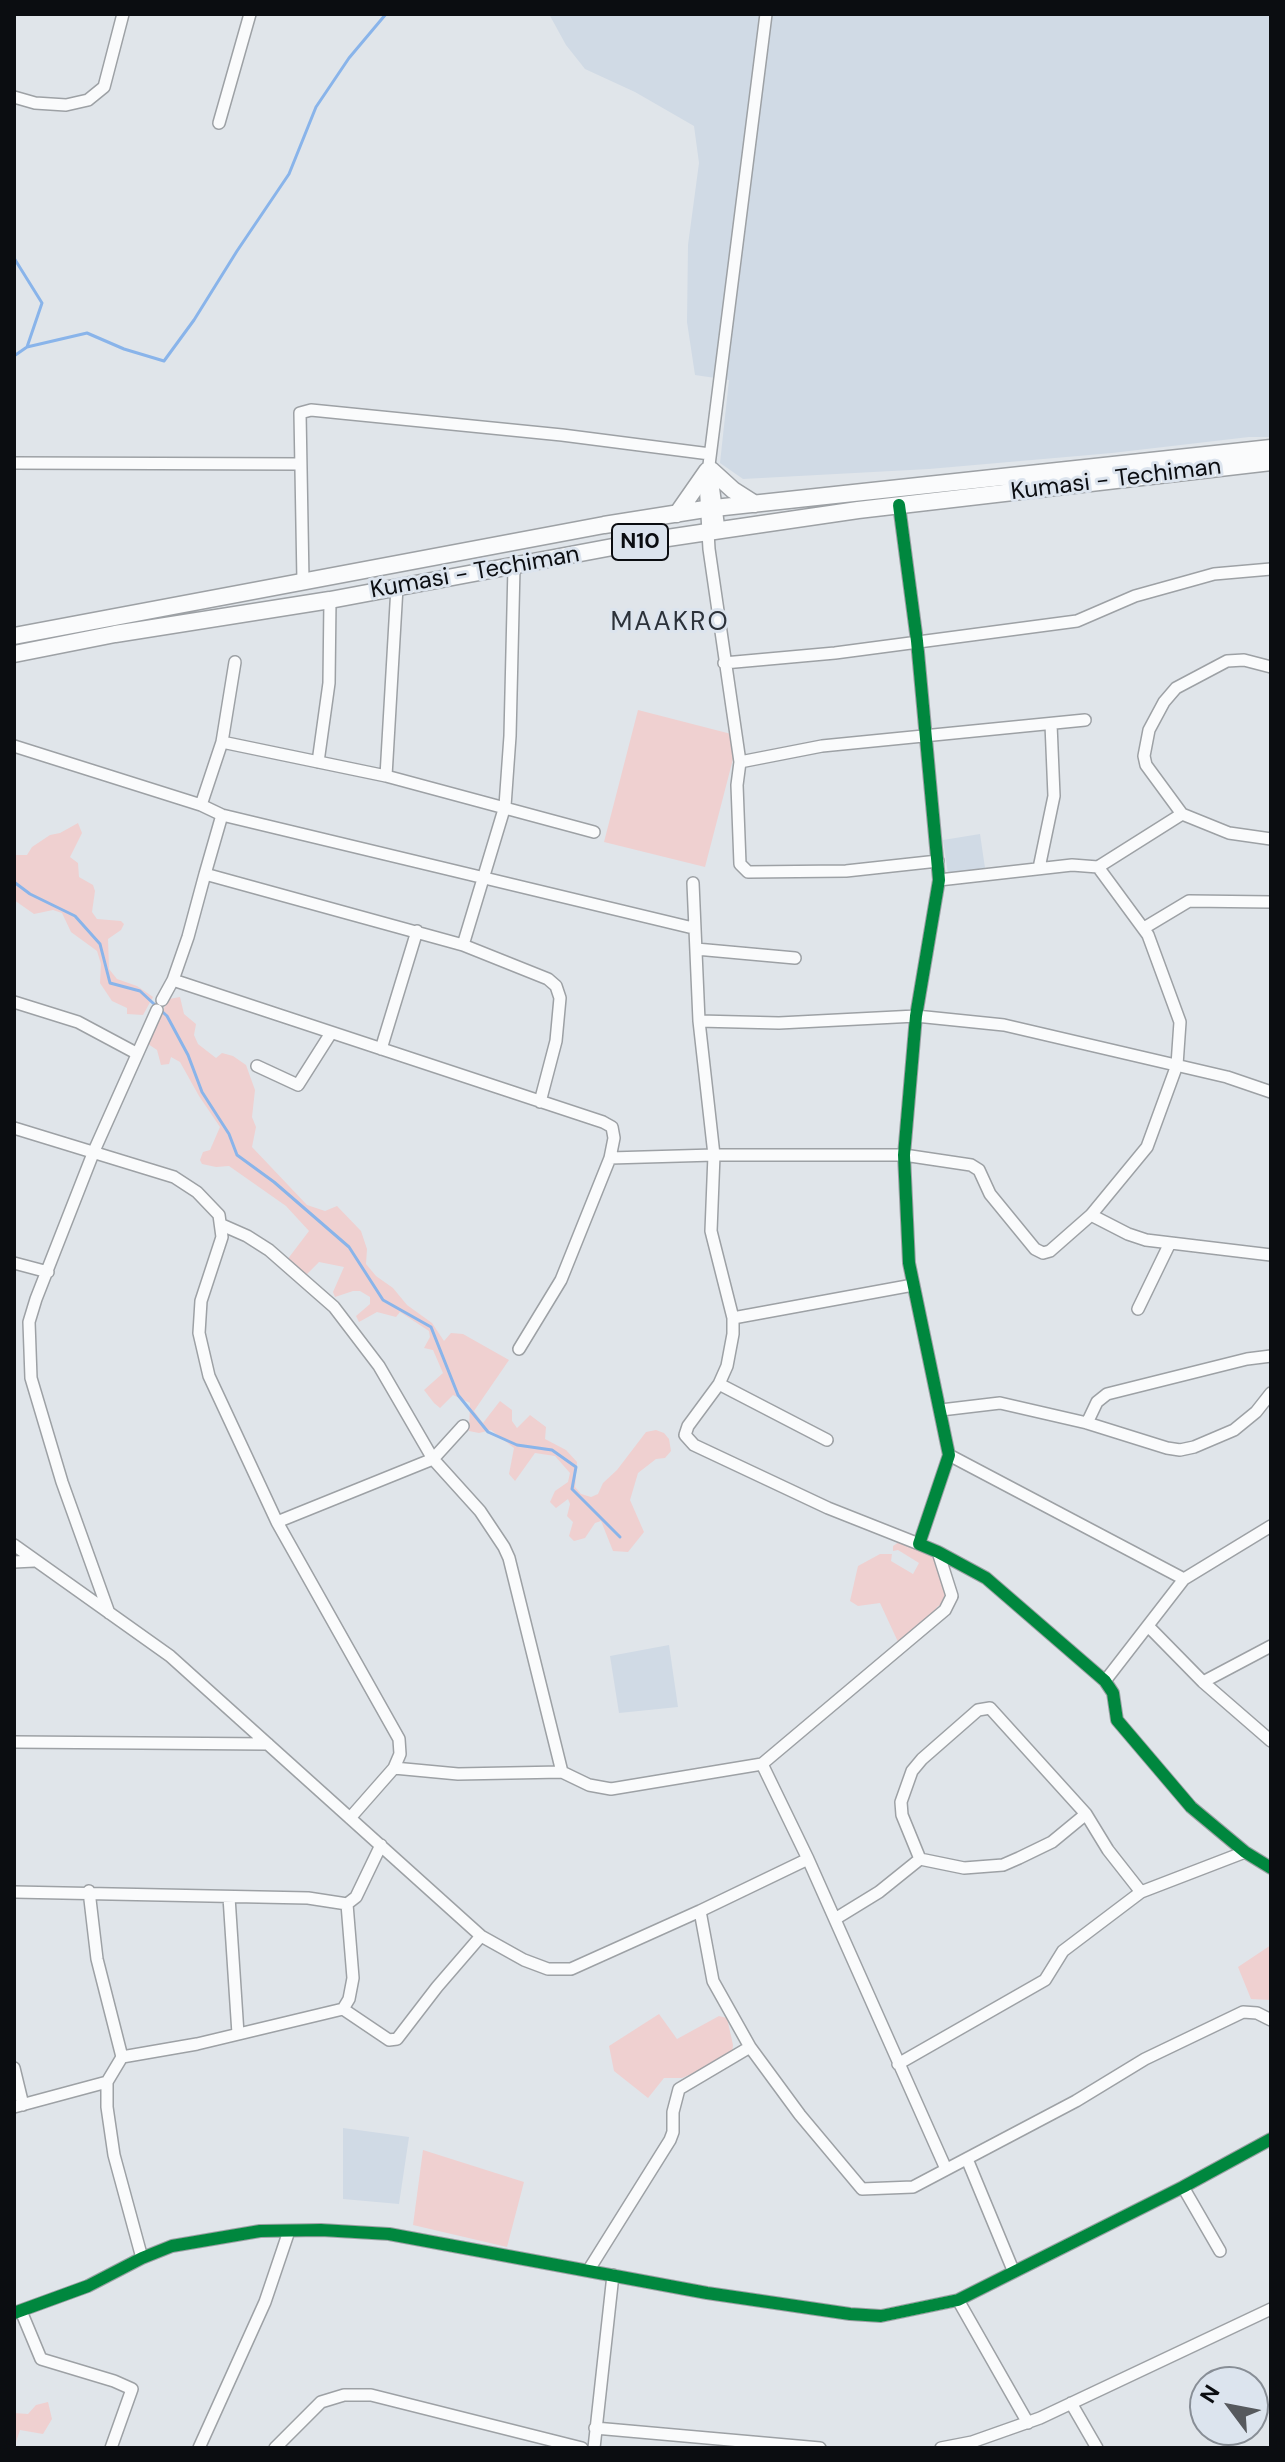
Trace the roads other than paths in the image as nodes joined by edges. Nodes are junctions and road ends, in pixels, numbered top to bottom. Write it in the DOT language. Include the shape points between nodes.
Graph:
graph roads {
  1 [pos="123,14"];
  2 [pos="250,14"];
  3 [pos="766,14"];
  4 [pos="14,97"];
  5 [pos="219,123"];
  6 [pos="1271,448"];
  7 [pos="1271,462"];
  8 [pos="14,463"];
  9 [pos="300,464"];
  10 [pos="709,465"];
  11 [pos="755,504"];
  12 [pos="899,505"];
  13 [pos="710,509"];
  14 [pos="677,514"];
  15 [pos="713,531"];
  16 [pos="514,567"];
  17 [pos="1271,569"];
  18 [pos="303,581"];
  19 [pos="397,587"];
  20 [pos="330,600"];
  21 [pos="14,636"];
  22 [pos="52,638"];
  23 [pos="917,641"];
  24 [pos="14,654"];
  25 [pos="235,662"];
  26 [pos="724,663"];
  27 [pos="1271,667"];
  28 [pos="1085,720"];
  29 [pos="1051,724"];
  30 [pos="926,737"];
  31 [pos="222,742"];
  32 [pos="14,746"];
  33 [pos="318,762"];
  34 [pos="740,762"];
  35 [pos="386,776"];
  36 [pos="201,805"];
  37 [pos="505,806"];
  38 [pos="1182,814"];
  39 [pos="222,815"];
  40 [pos="594,832"];
  41 [pos="1271,839"];
  42 [pos="938,861"];
  43 [pos="1098,867"];
  44 [pos="1039,868"];
  45 [pos="205,874"];
  46 [pos="484,877"];
  47 [pos="939,880"];
  48 [pos="693,883"];
  49 [pos="1271,902"];
  50 [pos="693,928"];
  51 [pos="1144,928"];
  52 [pos="417,931"];
  53 [pos="463,945"];
  54 [pos="696,949"];
  55 [pos="795,958"];
  56 [pos="173,980"];
  57 [pos="14,1002"];
  58 [pos="916,1016"];
  59 [pos="699,1021"];
  60 [pos="331,1033"];
  61 [pos="381,1049"];
  62 [pos="136,1053"];
  63 [pos="1177,1065"];
  64 [pos="257,1066"];
  65 [pos="1271,1092"];
  66 [pos="540,1102"];
  67 [pos="14,1128"];
  68 [pos="94,1151"];
  69 [pos="714,1155"];
  70 [pos="904,1155"];
  71 [pos="610,1158"];
  72 [pos="1091,1215"];
  73 [pos="222,1225"];
  74 [pos="1170,1243"];
  75 [pos="1271,1255"];
  76 [pos="14,1263"];
  77 [pos="48,1272"];
  78 [pos="913,1285"];
  79 [pos="1138,1309"];
  80 [pos="733,1318"];
  81 [pos="519,1349"];
  82 [pos="1271,1356"];
  83 [pos="719,1384"];
  84 [pos="1271,1393"];
  85 [pos="941,1410"];
  86 [pos="1087,1423"];
  87 [pos="463,1426"];
  88 [pos="827,1440"];
  89 [pos="949,1455"];
  90 [pos="433,1459"];
  91 [pos="277,1522"];
  92 [pos="1271,1526"];
  93 [pos="919,1544"];
  94 [pos="14,1545"];
  95 [pos="938,1552"];
  96 [pos="34,1561"];
  97 [pos="14,1562"];
  98 [pos="1184,1579"];
  99 [pos="110,1613"];
  100 [pos="1149,1627"];
  101 [pos="1271,1646"];
  102 [pos="1105,1681"];
  103 [pos="1203,1682"];
  104 [pos="1271,1741"];
  105 [pos="14,1742"];
  106 [pos="268,1744"];
  107 [pos="762,1764"];
  108 [pos="394,1768"];
  109 [pos="562,1772"];
  110 [pos="1086,1814"];
  111 [pos="350,1818"];
  112 [pos="381,1845"];
  113 [pos="1245,1852"];
  114 [pos="808,1859"];
  115 [pos="920,1859"];
  116 [pos="1271,1868"];
  117 [pos="89,1891"];
  118 [pos="14,1892"];
  119 [pos="1141,1892"];
  120 [pos="229,1897"];
  121 [pos="347,1904"];
  122 [pos="700,1911"];
  123 [pos="835,1919"];
  124 [pos="481,1936"];
  125 [pos="343,2009"];
  126 [pos="1271,2020"];
  127 [pos="238,2034"];
  128 [pos="750,2047"];
  129 [pos="122,2057"];
  130 [pos="898,2064"];
  131 [pos="14,2068"];
  132 [pos="107,2082"];
  133 [pos="19,2106"];
  134 [pos="1271,2139"];
  135 [pos="967,2159"];
  136 [pos="946,2169"];
  137 [pos="1183,2187"];
  138 [pos="289,2231"];
  139 [pos="1220,2251"];
  140 [pos="142,2258"];
  141 [pos="1013,2270"];
  142 [pos="588,2271"];
  143 [pos="613,2275"];
  144 [pos="958,2300"];
  145 [pos="1271,2309"];
  146 [pos="17,2312"];
  147 [pos="1071,2403"];
  148 [pos="1028,2423"];
  149 [pos="595,2428"];
  150 [pos="724,2443"];
  151 [pos="111,2448"];
  152 [pos="199,2448"];
  153 [pos="275,2448"];
  154 [pos="582,2448"];
  155 [pos="594,2448"];
  156 [pos="820,2448"];
  157 [pos="941,2448"];
  158 [pos="1097,2448"];
  1 -- 4 [label="street" via="104,87 88,100 66,105"];
  2 -- 5 [label="street"];
  3 -- 10 [label="street"];
  6 -- 11 [label="highway, N10"];
  7 -- 12 [label="highway, Kumasi - Techiman / N10"];
  8 -- 9 [label="street"];
  9 -- 10 [label="street" via="300,413 311,410 562,435"];
  9 -- 18 [label="street"];
  10 -- 11 [label="highway"];
  10 -- 13 [label="street"];
  10 -- 14 [label="highway"];
  11 -- 13 [label="highway, N10"];
  12 -- 15 [label="highway, Kumasi - Techiman / N10"];
  12 -- 23 [label="street"];
  13 -- 14 [label="highway, N10"];
  13 -- 15 [label="street"];
  14 -- 18 [label="highway, N10"];
  15 -- 16 [label="highway, Kumasi - Techiman / N10"];
  15 -- 26 [label="street"];
  16 -- 19 [label="highway, Kumasi - Techiman / N10"];
  16 -- 37 [label="street"];
  17 -- 23 [label="street" via="1214,574 1160,588 1077,621"];
  18 -- 22 [label="highway, N10"];
  19 -- 20 [label="highway, Kumasi - Techiman / N10"];
  19 -- 35 [label="street"];
  20 -- 22 [label="highway, Kumasi - Techiman / N10"];
  20 -- 33 [label="street" via="329,683"];
  21 -- 22 [label="highway, N10"];
  22 -- 24 [label="highway, Kumasi - Techiman / N10"];
  23 -- 26 [label="street"];
  23 -- 30 [label="street"];
  25 -- 31 [label="street"];
  26 -- 34 [label="street"];
  27 -- 38 [label="street" via="1227,661 1176,688 1164,702 1149,730 1144,756"];
  28 -- 29 [label="street"];
  29 -- 30 [label="street"];
  29 -- 44 [label="street" via="1054,796"];
  30 -- 34 [label="street" via="822,746"];
  30 -- 42 [label="street"];
  31 -- 33 [label="street"];
  31 -- 36 [label="street"];
  32 -- 36 [label="street"];
  33 -- 35 [label="street"];
  34 -- 42 [label="street" via="740,864 748,872 846,871"];
  35 -- 37 [label="street"];
  36 -- 39 [label="street"];
  37 -- 40 [label="street"];
  37 -- 46 [label="street"];
  38 -- 41 [label="street" via="1229,833"];
  38 -- 43 [label="street"];
  39 -- 45 [label="street"];
  39 -- 46 [label="street"];
  42 -- 47 [label="street"];
  43 -- 44 [label="street"];
  43 -- 51 [label="street"];
  44 -- 47 [label="street"];
  45 -- 52 [label="street"];
  45 -- 56 [label="street"];
  46 -- 50 [label="street"];
  46 -- 53 [label="street"];
  47 -- 58 [label="street"];
  48 -- 50 [label="street"];
  49 -- 51 [label="street" via="1189,901"];
  50 -- 54 [label="street"];
  51 -- 63 [label="street" via="1180,1022"];
  52 -- 53 [label="street"];
  52 -- 61 [label="street"];
  53 -- 66 [label="street" via="556,986 556,1041"];
  54 -- 55 [label="street"];
  54 -- 59 [label="street"];
  56 -- 60 [label="street"];
  56 -- 62 [label="street"];
  57 -- 62 [label="street" via="78,1022"];
  58 -- 59 [label="street"];
  58 -- 63 [label="street" via="1004,1025"];
  58 -- 70 [label="street"];
  59 -- 69 [label="street"];
  60 -- 61 [label="street"];
  60 -- 64 [label="street" via="298,1085"];
  61 -- 66 [label="street"];
  62 -- 68 [label="street"];
  63 -- 65 [label="street"];
  63 -- 72 [label="street" via="1147,1147"];
  66 -- 71 [label="street" via="612,1127"];
  67 -- 68 [label="street"];
  68 -- 73 [label="street" via="174,1177 213,1206"];
  68 -- 77 [label="street"];
  69 -- 70 [label="street"];
  69 -- 71 [label="street"];
  69 -- 80 [label="street" via="711,1231"];
  70 -- 72 [label="street" via="977,1167 990,1194 1038,1252 1050,1251"];
  70 -- 78 [label="street"];
  71 -- 81 [label="street" via="561,1280"];
  72 -- 74 [label="street" via="1137,1238"];
  73 -- 90 [label="street" via="269,1250 334,1307 362,1340"];
  73 -- 91 [label="street" via="201,1301 199,1333 209,1376"];
  74 -- 75 [label="street"];
  74 -- 79 [label="street"];
  76 -- 77 [label="street"];
  77 -- 99 [label="street" via="29,1322 31,1378"];
  78 -- 80 [label="street"];
  78 -- 85 [label="street"];
  80 -- 83 [label="street" via="731,1354"];
  82 -- 86 [label="street" via="1107,1394"];
  83 -- 88 [label="street"];
  83 -- 93 [label="street" via="688,1426 685,1435 694,1445"];
  84 -- 86 [label="street" via="1234,1430 1180,1450"];
  85 -- 86 [label="street" via="1000,1403"];
  85 -- 89 [label="street"];
  87 -- 90 [label="street"];
  89 -- 93 [label="street"];
  89 -- 98 [label="street"];
  90 -- 91 [label="street"];
  90 -- 109 [label="street" via="480,1511 509,1558"];
  91 -- 108 [label="street" via="393,1725 400,1754"];
  92 -- 98 [label="street"];
  93 -- 95 [label="street"];
  94 -- 96 [label="street"];
  95 -- 102 [label="street" via="998,1587"];
  95 -- 107 [label="street" via="952,1596 945,1610"];
  96 -- 97 [label="street"];
  96 -- 99 [label="street"];
  98 -- 100 [label="street"];
  99 -- 106 [label="street" via="170,1656"];
  100 -- 102 [label="street"];
  100 -- 103 [label="street"];
  101 -- 103 [label="street"];
  102 -- 113 [label="street" via="1113,1693 1117,1720 1197,1814"];
  103 -- 104 [label="street"];
  105 -- 106 [label="street"];
  106 -- 111 [label="street"];
  107 -- 109 [label="street" via="611,1789"];
  107 -- 114 [label="street"];
  108 -- 109 [label="street" via="458,1774"];
  108 -- 111 [label="street"];
  110 -- 115 [label="street" via="1052,1842 1003,1865 964,1868"];
  110 -- 115 [label="street" via="995,1712 983,1708 922,1759 904,1786 902,1815"];
  110 -- 119 [label="street"];
  111 -- 112 [label="street"];
  112 -- 121 [label="street" via="356,1897"];
  112 -- 124 [label="street"];
  113 -- 116 [label="street"];
  113 -- 119 [label="street"];
  114 -- 122 [label="street"];
  114 -- 123 [label="street"];
  115 -- 123 [label="street"];
  117 -- 118 [label="street"];
  117 -- 120 [label="street"];
  117 -- 129 [label="street" via="97,1959"];
  119 -- 130 [label="street" via="1063,1951 1045,1980"];
  120 -- 121 [label="street"];
  120 -- 127 [label="street"];
  121 -- 125 [label="street" via="353,1978"];
  122 -- 124 [label="street" via="571,1969 548,1969"];
  122 -- 128 [label="street" via="713,1981"];
  123 -- 130 [label="street"];
  124 -- 125 [label="street" via="397,2039 389,2040"];
  125 -- 127 [label="street"];
  126 -- 135 [label="street" via="1243,2012 1145,2059"];
  127 -- 129 [label="street"];
  128 -- 136 [label="street" via="862,2189 913,2187"];
  128 -- 142 [label="street" via="679,2089 670,2140"];
  129 -- 132 [label="street"];
  130 -- 136 [label="street"];
  131 -- 133 [label="street"];
  132 -- 133 [label="street"];
  132 -- 140 [label="street" via="114,2155"];
  134 -- 137 [label="street"];
  135 -- 136 [label="street"];
  135 -- 141 [label="street"];
  137 -- 139 [label="street"];
  137 -- 141 [label="street"];
  138 -- 140 [label="street" via="215,2237"];
  138 -- 142 [label="street" via="389,2234"];
  138 -- 152 [label="street" via="265,2302"];
  140 -- 146 [label="street" via="88,2286"];
  141 -- 144 [label="street"];
  142 -- 143 [label="street"];
  143 -- 144 [label="street" via="850,2314 893,2314"];
  143 -- 149 [label="street"];
  144 -- 148 [label="street"];
  145 -- 147 [label="street"];
  146 -- 151 [label="street" via="41,2359 132,2389"];
  147 -- 148 [label="street"];
  147 -- 158 [label="street"];
  148 -- 157 [label="street"];
  149 -- 150 [label="street"];
  149 -- 155 [label="street"];
  150 -- 156 [label="street"];
  153 -- 154 [label="street" via="321,2402 371,2395"];
}
